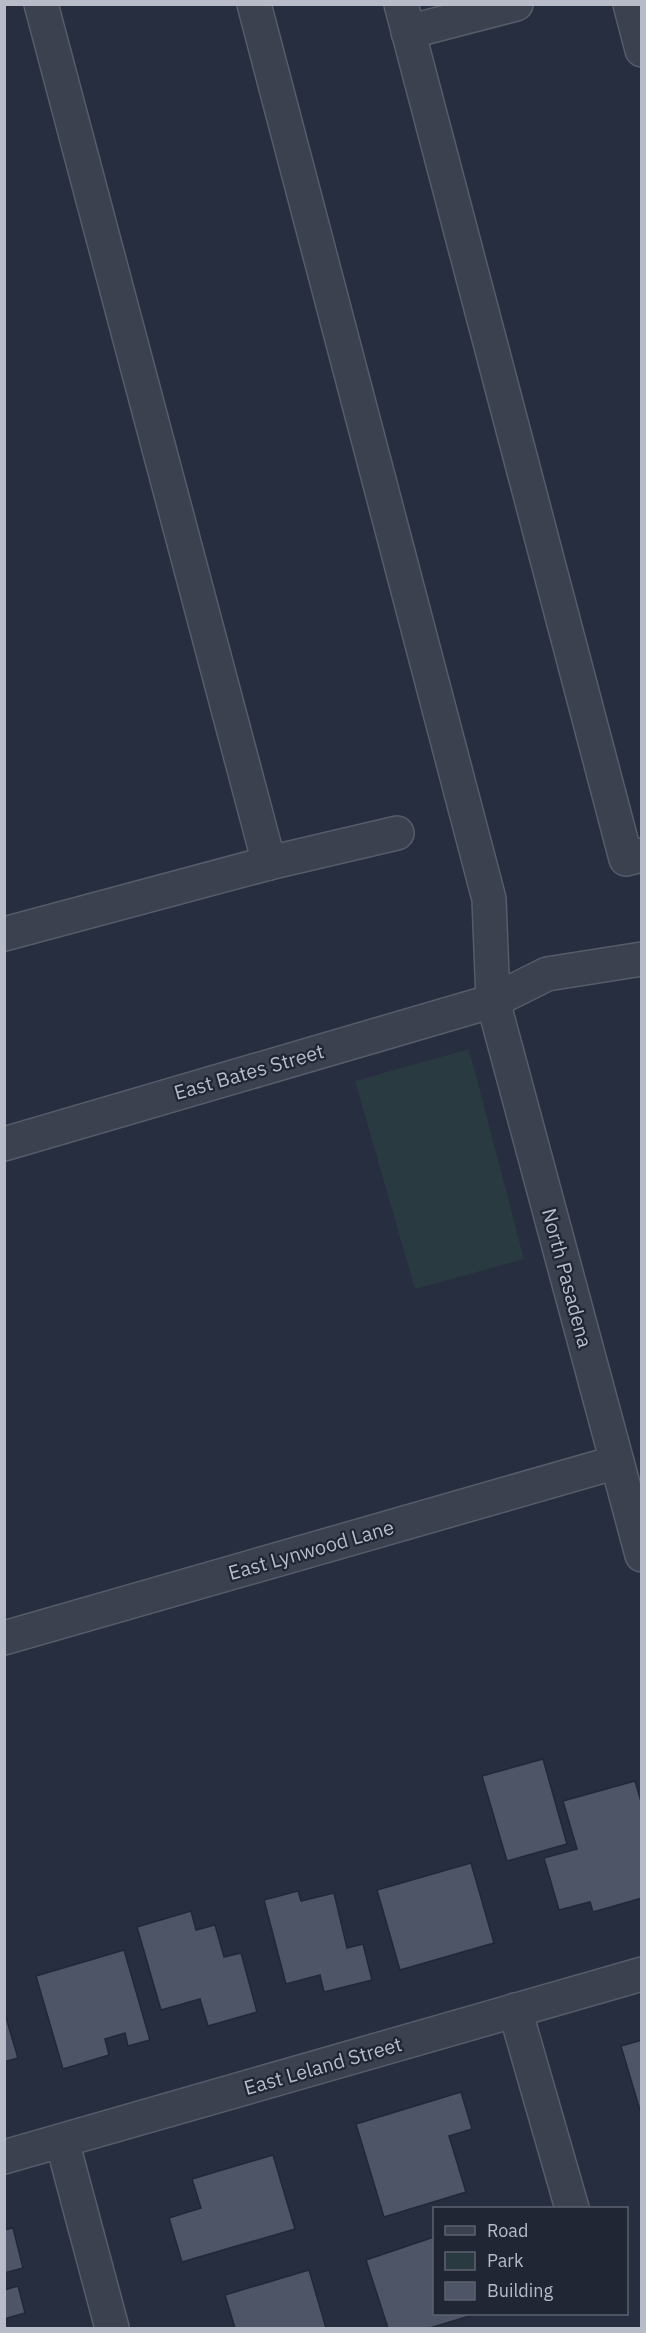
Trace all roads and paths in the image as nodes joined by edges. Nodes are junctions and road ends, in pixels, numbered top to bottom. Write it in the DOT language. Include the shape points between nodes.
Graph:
graph roads {
  1 [pos="41,4"];
  2 [pos="254,4"];
  3 [pos="516,4"];
  4 [pos="630,4"];
  5 [pos="405,18"];
  6 [pos="642,50"];
  7 [pos="397,833"];
  8 [pos="642,855"];
  9 [pos="269,863"];
  10 [pos="4,934"];
  11 [pos="642,959"];
  12 [pos="493,1001"];
  13 [pos="4,1144"];
  14 [pos="617,1462"];
  15 [pos="642,1555"];
  16 [pos="4,1638"];
  17 [pos="642,1974"];
  18 [pos="515,2010"];
  19 [pos="62,2141"];
  20 [pos="4,2157"];
  21 [pos="572,2207"];
  22 [pos="112,2328"];
  1 -- 9 [label="street"];
  2 -- 12 [label="street, North Pasadena" via="489,899"];
  3 -- 5 [label="street"];
  4 -- 6 [label="street"];
  5 -- 8 [label="street" via="626,860"];
  7 -- 9 [label="street"];
  9 -- 10 [label="street"];
  11 -- 12 [label="street, East Bates Street" via="547,974"];
  12 -- 13 [label="street, East Bates Street"];
  12 -- 14 [label="street, North Pasadena"];
  14 -- 15 [label="street, North Pasadena"];
  14 -- 16 [label="street, East Lynwood Lane"];
  17 -- 18 [label="street, East Leland Street"];
  18 -- 19 [label="street, East Leland Street"];
  18 -- 21 [label="street"];
  19 -- 20 [label="street, East Leland Street"];
  19 -- 22 [label="street"];
}
